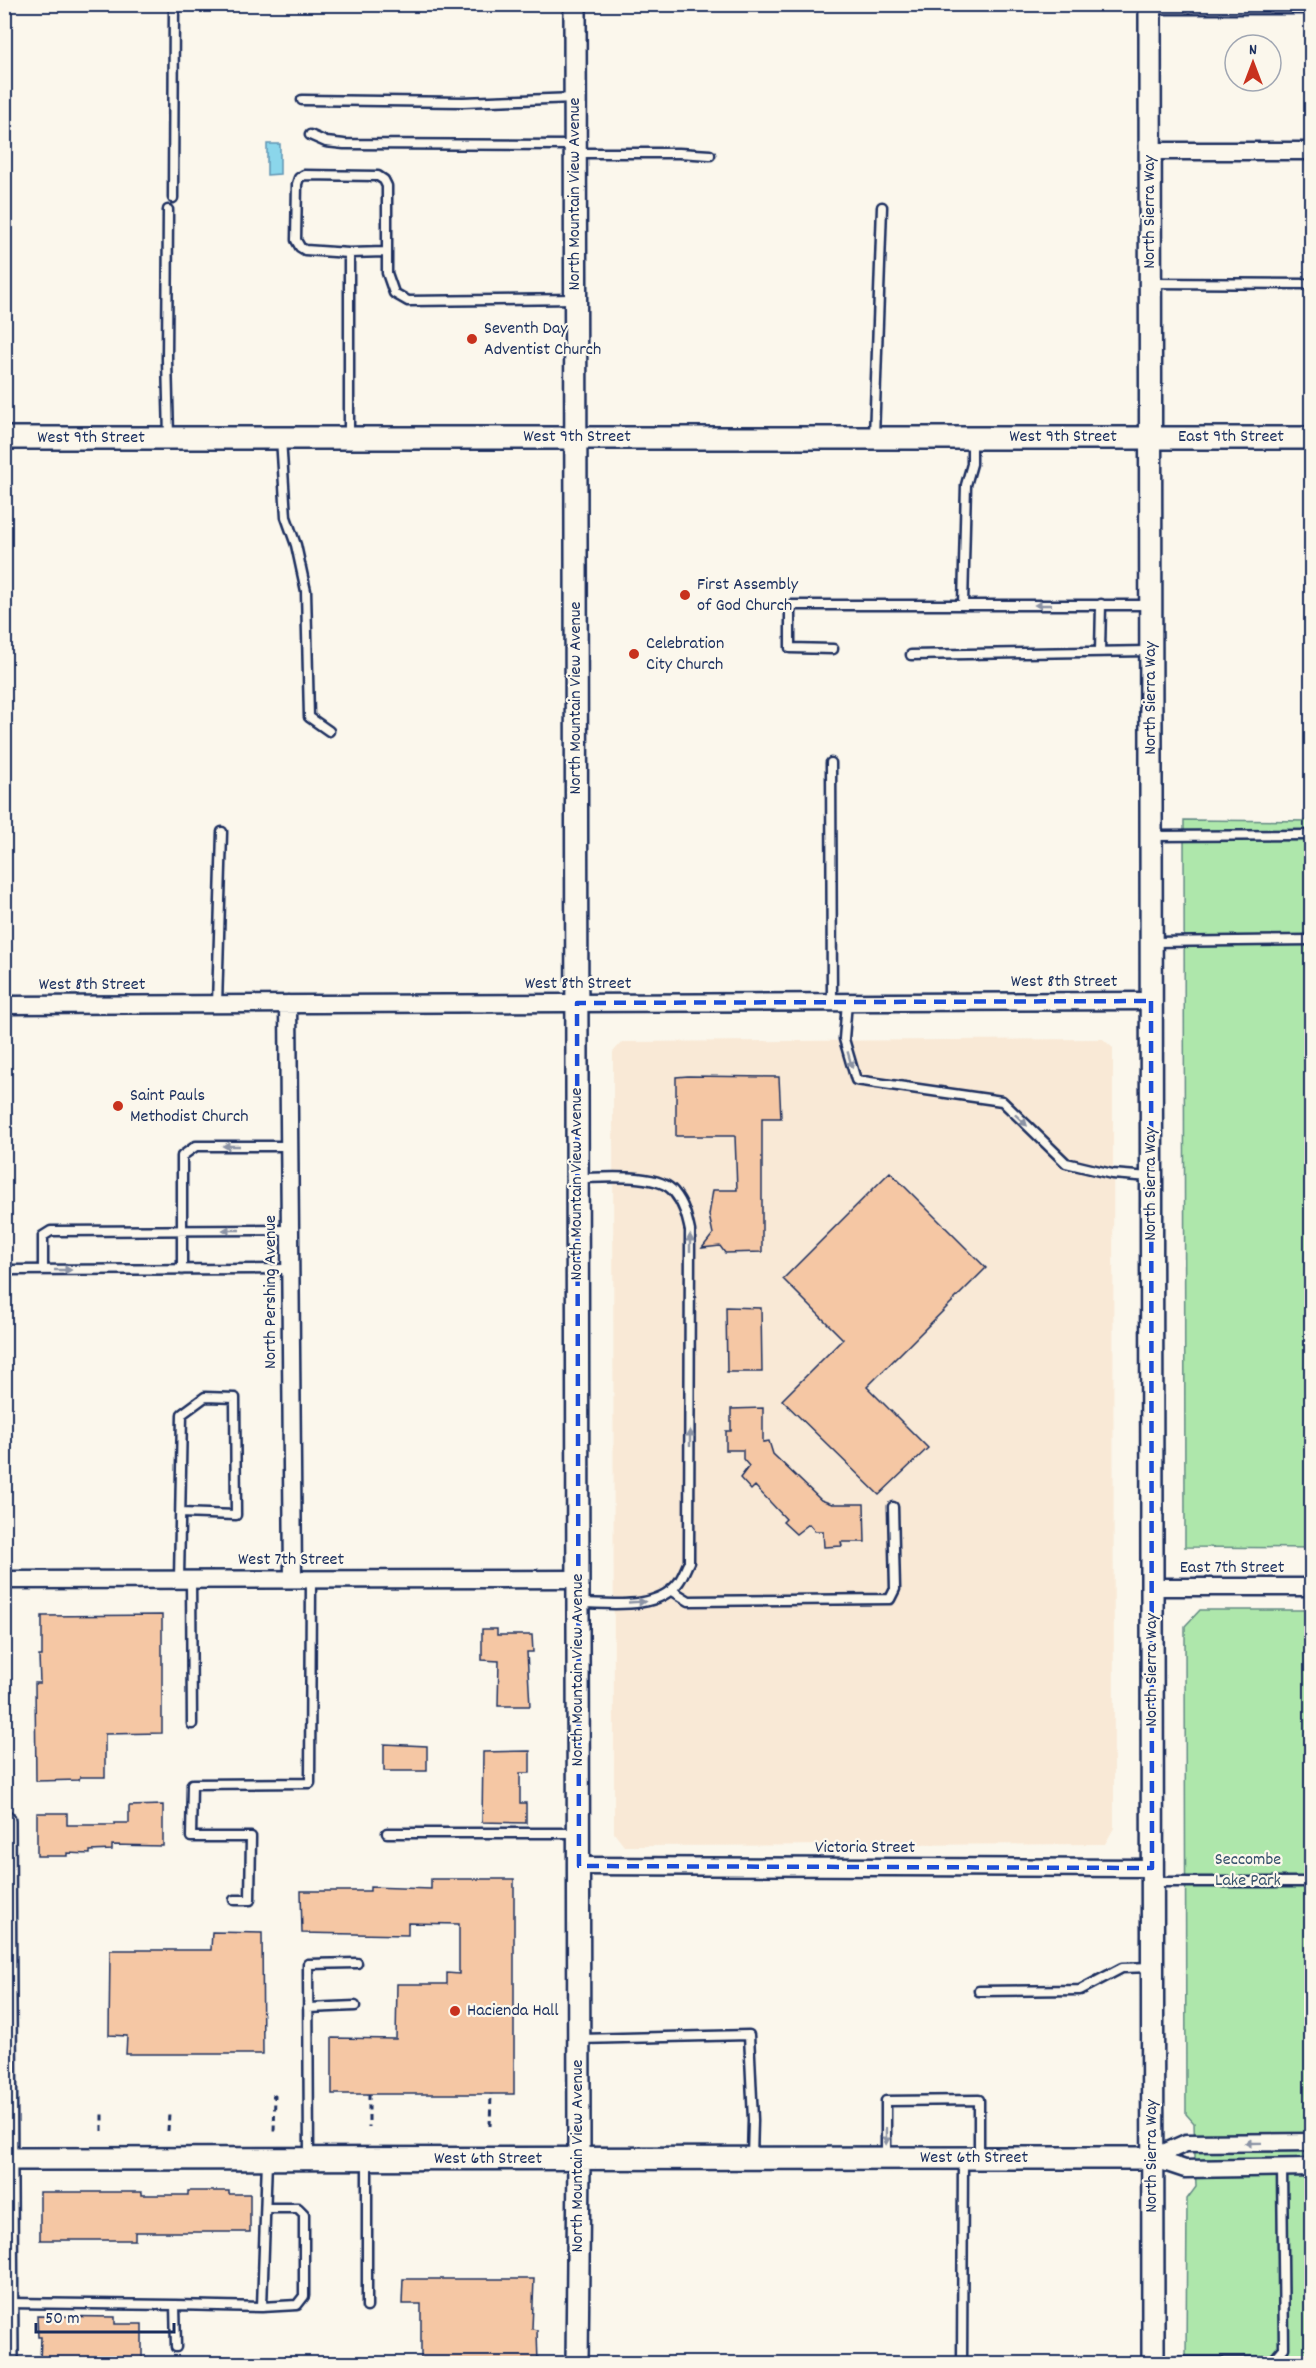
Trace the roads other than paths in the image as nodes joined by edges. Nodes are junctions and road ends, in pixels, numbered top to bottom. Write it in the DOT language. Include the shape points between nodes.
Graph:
graph roads {
  1 [pos="174,4"];
  2 [pos="575,4"];
  3 [pos="1150,7"];
  4 [pos="1311,9"];
  5 [pos="575,98"];
  6 [pos="302,100"];
  7 [pos="310,135"];
  8 [pos="575,149"];
  9 [pos="1150,151"];
  10 [pos="1311,151"];
  11 [pos="710,156"];
  12 [pos="173,198"];
  13 [pos="882,207"];
  14 [pos="168,210"];
  15 [pos="386,252"];
  16 [pos="350,253"];
  17 [pos="1150,283"];
  18 [pos="1311,284"];
  19 [pos="575,299"];
  20 [pos="575,437"];
  21 [pos="874,437"];
  22 [pos="972,437"];
  23 [pos="1150,437"];
  24 [pos="4,438"];
  25 [pos="169,438"];
  26 [pos="281,438"];
  27 [pos="349,438"];
  28 [pos="1311,438"];
  29 [pos="1101,604"];
  30 [pos="963,605"];
  31 [pos="1151,605"];
  32 [pos="832,649"];
  33 [pos="1151,651"];
  34 [pos="1100,652"];
  35 [pos="911,655"];
  36 [pos="329,731"];
  37 [pos="831,763"];
  38 [pos="222,832"];
  39 [pos="1311,835"];
  40 [pos="1151,837"];
  41 [pos="1311,940"];
  42 [pos="1151,942"];
  43 [pos="1151,1001"];
  44 [pos="839,1002"];
  45 [pos="577,1003"];
  46 [pos="288,1004"];
  47 [pos="4,1005"];
  48 [pos="217,1005"];
  49 [pos="289,1146"];
  50 [pos="1151,1177"];
  51 [pos="577,1178"];
  52 [pos="183,1230"];
  53 [pos="290,1230"];
  54 [pos="182,1269"];
  55 [pos="290,1269"];
  56 [pos="4,1270"];
  57 [pos="43,1270"];
  58 [pos="893,1507"];
  59 [pos="180,1513"];
  60 [pos="185,1579"];
  61 [pos="293,1579"];
  62 [pos="311,1579"];
  63 [pos="578,1579"];
  64 [pos="4,1580"];
  65 [pos="1152,1587"];
  66 [pos="1311,1587"];
  67 [pos="671,1590"];
  68 [pos="578,1604"];
  69 [pos="192,1724"];
  70 [pos="4,1821"];
  71 [pos="387,1833"];
  72 [pos="579,1833"];
  73 [pos="5,1846"];
  74 [pos="579,1866"];
  75 [pos="1152,1875"];
  76 [pos="1311,1882"];
  77 [pos="234,1900"];
  78 [pos="357,1962"];
  79 [pos="1152,1967"];
  80 [pos="979,1991"];
  81 [pos="355,2006"];
  82 [pos="308,2008"];
  83 [pos="579,2039"];
  84 [pos="1311,2142"];
  85 [pos="886,2158"];
  86 [pos="971,2158"];
  87 [pos="1152,2158"];
  88 [pos="6,2159"];
  89 [pos="267,2159"];
  90 [pos="309,2159"];
  91 [pos="367,2159"];
  92 [pos="579,2159"];
  93 [pos="752,2159"];
  94 [pos="1282,2167"];
  95 [pos="1311,2167"];
  96 [pos="266,2208"];
  97 [pos="7,2304"];
  98 [pos="175,2305"];
  99 [pos="262,2307"];
  100 [pos="367,2307"];
  101 [pos="6,2334"];
  102 [pos="176,2347"];
  103 [pos="1153,2363"];
  104 [pos="7,2364"];
  105 [pos="577,2364"];
  106 [pos="962,2364"];
  1 -- 12 [label="lane"];
  2 -- 5 [label="street, North Mountain View Avenue"];
  3 -- 4 [label="lane"];
  3 -- 9 [label="street, North Sierra Way"];
  5 -- 6 [label="lane" via="463,102"];
  5 -- 8 [label="street, North Mountain View Avenue"];
  7 -- 8 [label="lane" via="344,144"];
  8 -- 11 [label="lane"];
  8 -- 19 [label="street, North Mountain View Avenue"];
  9 -- 10 [label="street"];
  9 -- 17 [label="street, North Sierra Way"];
  13 -- 21 [label="lane"];
  14 -- 25 [label="lane"];
  15 -- 16 [label="lane"];
  15 -- 16 [label="lane" via="384,180 378,176 299,178 296,240 300,248"];
  15 -- 19 [label="lane" via="387,273 394,293 408,302"];
  16 -- 27 [label="lane"];
  17 -- 18 [label="lane"];
  17 -- 23 [label="street, North Sierra Way"];
  19 -- 20 [label="street, North Mountain View Avenue"];
  20 -- 21 [label="street, West 9th Street"];
  20 -- 27 [label="street, West 9th Street"];
  20 -- 45 [label="street, North Mountain View Avenue"];
  21 -- 22 [label="street, West 9th Street"];
  22 -- 23 [label="street, West 9th Street"];
  22 -- 30 [label="lane" via="972,464 966,485"];
  23 -- 28 [label="street, East 9th Street"];
  23 -- 31 [label="street, North Sierra Way"];
  24 -- 25 [label="street, West 9th Street"];
  25 -- 26 [label="street, West 9th Street"];
  26 -- 27 [label="street, West 9th Street"];
  26 -- 36 [label="lane" via="286,517 306,591 309,717"];
  29 -- 30 [label="lane, one-way"];
  29 -- 31 [label="lane"];
  29 -- 34 [label="lane"];
  30 -- 32 [label="lane" via="790,605 790,648"];
  31 -- 33 [label="street, North Sierra Way"];
  33 -- 34 [label="lane"];
  33 -- 40 [label="street, North Sierra Way"];
  34 -- 35 [label="lane"];
  37 -- 44 [label="lane"];
  38 -- 48 [label="lane"];
  39 -- 40 [label="lane"];
  40 -- 42 [label="street, North Sierra Way"];
  41 -- 42 [label="lane"];
  42 -- 43 [label="street, North Sierra Way"];
  43 -- 44 [label="street, West 8th Street"];
  43 -- 50 [label="street, North Sierra Way"];
  44 -- 45 [label="street, West 8th Street"];
  44 -- 50 [label="lane, one-way" via="855,1080 1002,1101 1066,1163 1112,1174"];
  45 -- 46 [label="street, West 8th Street"];
  45 -- 51 [label="street, North Mountain View Avenue"];
  46 -- 48 [label="street, West 8th Street"];
  46 -- 49 [label="street, North Pershing Avenue"];
  47 -- 48 [label="street, West 8th Street"];
  49 -- 52 [label="lane, one-way" via="196,1146 182,1156"];
  49 -- 53 [label="street, North Pershing Avenue"];
  50 -- 65 [label="street, North Sierra Way"];
  51 -- 63 [label="street, North Mountain View Avenue"];
  67 -- 51 [label="lane, one-way" via="680,1582 689,1562 690,1231 685,1209 673,1190 659,1183 644,1179"];
  53 -- 52 [label="lane, one-way"];
  52 -- 54 [label="lane"];
  52 -- 57 [label="lane" via="51,1231 44,1236"];
  53 -- 55 [label="street, North Pershing Avenue"];
  54 -- 55 [label="lane"];
  57 -- 54 [label="lane, one-way"];
  55 -- 61 [label="street, North Pershing Avenue"];
  56 -- 57 [label="lane"];
  58 -- 67 [label="lane" via="895,1589 890,1599 689,1601"];
  59 -- 59 [label="lane" via="182,1414 205,1397 235,1398 236,1515"];
  59 -- 60 [label="lane"];
  60 -- 61 [label="street, West 7th Street"];
  60 -- 64 [label="street, West 7th Street"];
  60 -- 69 [label="lane"];
  61 -- 62 [label="street, West 7th Street"];
  62 -- 63 [label="street, West 7th Street"];
  62 -- 77 [label="lane" via="310,1783 192,1784 191,1837 251,1837 250,1900"];
  63 -- 68 [label="street, North Mountain View Avenue"];
  65 -- 66 [label="street, East 7th Street"];
  65 -- 75 [label="street, North Sierra Way"];
  68 -- 67 [label="lane, one-way" via="645,1602"];
  68 -- 72 [label="street, North Mountain View Avenue"];
  70 -- 73 [label="street"];
  71 -- 72 [label="lane"];
  72 -- 74 [label="street, North Mountain View Avenue"];
  73 -- 88 [label="street"];
  74 -- 75 [label="street, Victoria Street"];
  74 -- 83 [label="street, North Mountain View Avenue"];
  75 -- 76 [label="lane"];
  75 -- 79 [label="street, North Sierra Way"];
  78 -- 82 [label="lane" via="308,1964"];
  79 -- 80 [label="lane" via="1122,1968 1080,1990"];
  79 -- 87 [label="street, North Sierra Way"];
  81 -- 82 [label="lane"];
  82 -- 90 [label="lane"];
  83 -- 92 [label="street, North Mountain View Avenue"];
  83 -- 93 [label="lane" via="749,2035"];
  84 -- 87 [label="street, one-way" via="1186,2144"];
  85 -- 86 [label="street, West 6th Street"];
  86 -- 85 [label="lane, one-way" via="979,2100 886,2101"];
  85 -- 93 [label="street, West 6th Street"];
  86 -- 87 [label="street, West 6th Street"];
  86 -- 106 [label="lane"];
  87 -- 94 [label="street" via="1185,2169"];
  87 -- 103 [label="street, North Sierra Way"];
  88 -- 89 [label="street, West 6th Street"];
  88 -- 97 [label="street"];
  89 -- 90 [label="street, West 6th Street"];
  89 -- 96 [label="lane"];
  90 -- 91 [label="street, West 6th Street"];
  91 -- 92 [label="street, West 6th Street"];
  91 -- 100 [label="lane"];
  92 -- 93 [label="street, West 6th Street"];
  92 -- 105 [label="street, North Mountain View Avenue"];
  94 -- 95 [label="street"];
  94 -- 103 [label="lane" via="1284,2348 1272,2362"];
  96 -- 99 [label="lane"];
  96 -- 99 [label="lane" via="298,2208 304,2214 304,2296 297,2305"];
  97 -- 98 [label="lane"];
  97 -- 101 [label="street"];
  98 -- 99 [label="lane"];
  98 -- 102 [label="lane"];
  101 -- 104 [label="street"];
}
